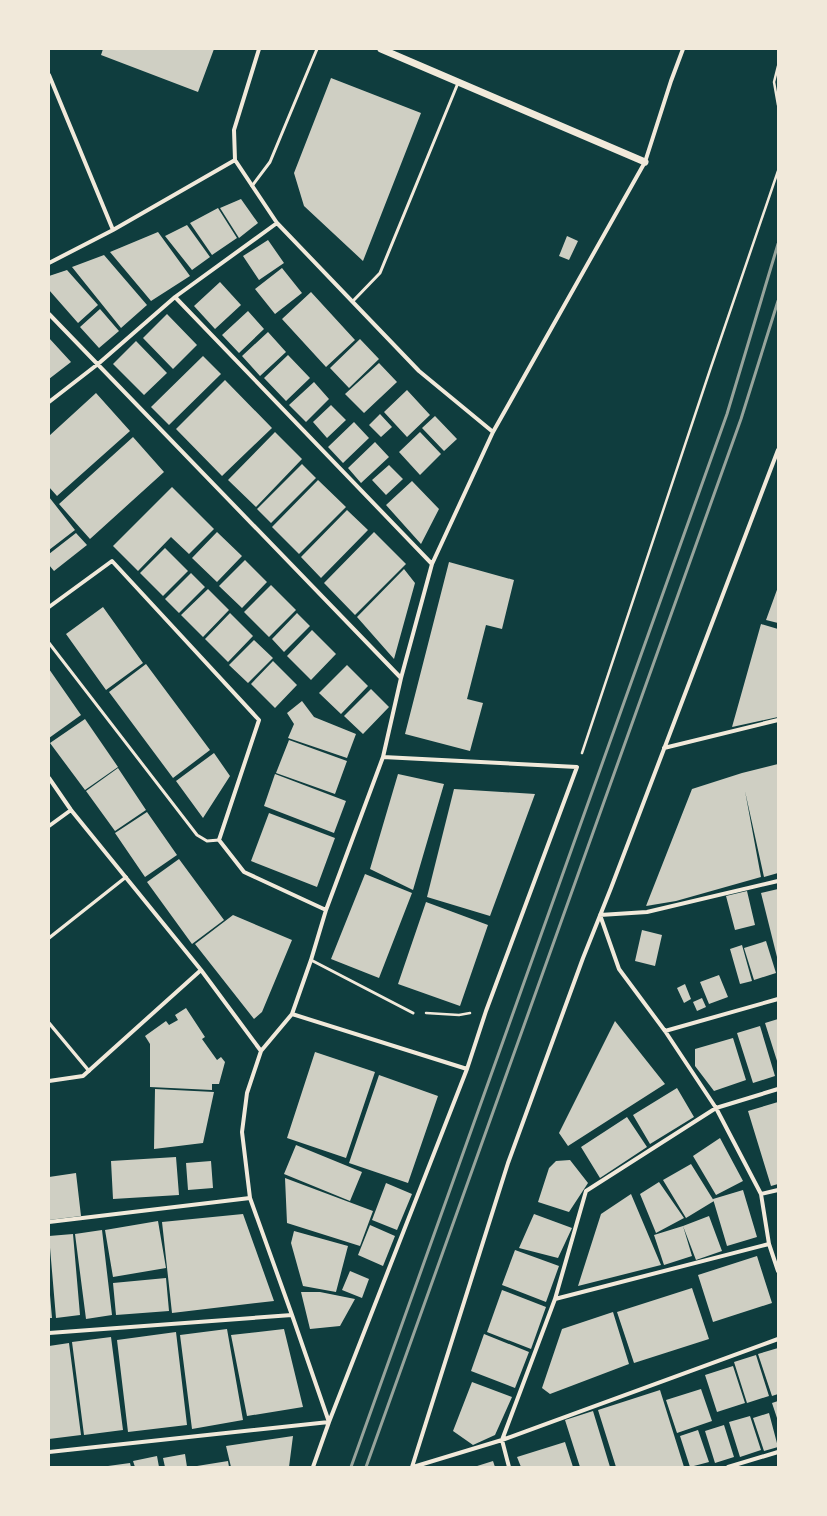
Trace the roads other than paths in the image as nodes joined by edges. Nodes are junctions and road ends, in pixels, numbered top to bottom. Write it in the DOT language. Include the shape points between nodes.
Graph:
graph roads {
  1 [pos="259,49"];
  2 [pos="317,49"];
  3 [pos="381,49"];
  4 [pos="683,49"];
  5 [pos="49,74"];
  6 [pos="458,82"];
  7 [pos="235,160"];
  8 [pos="645,162"];
  9 [pos="252,186"];
  10 [pos="277,223"];
  11 [pos="113,230"];
  12 [pos="49,263"];
  13 [pos="175,297"];
  14 [pos="353,301"];
  15 [pos="49,314"];
  16 [pos="98,364"];
  17 [pos="49,402"];
  18 [pos="493,432"];
  19 [pos="778,450"];
  20 [pos="432,564"];
  21 [pos="49,607"];
  22 [pos="49,643"];
  23 [pos="401,678"];
  24 [pos="778,720"];
  25 [pos="664,748"];
  26 [pos="383,758"];
  27 [pos="49,778"];
  28 [pos="71,810"];
  29 [pos="49,826"];
  30 [pos="219,840"];
  31 [pos="126,876"];
  32 [pos="778,880"];
  33 [pos="326,910"];
  34 [pos="600,915"];
  35 [pos="49,938"];
  36 [pos="311,960"];
  37 [pos="201,970"];
  38 [pos="778,999"];
  39 [pos="413,1012"];
  40 [pos="292,1014"];
  41 [pos="49,1023"];
  42 [pos="665,1031"];
  43 [pos="261,1051"];
  44 [pos="467,1069"];
  45 [pos="89,1071"];
  46 [pos="49,1081"];
  47 [pos="778,1089"];
  48 [pos="716,1108"];
  49 [pos="778,1190"];
  50 [pos="761,1194"];
  51 [pos="250,1198"];
  52 [pos="49,1222"];
  53 [pos="769,1244"];
  54 [pos="778,1271"];
  55 [pos="554,1299"];
  56 [pos="292,1315"];
  57 [pos="49,1333"];
  58 [pos="778,1339"];
  59 [pos="329,1422"];
  60 [pos="502,1440"];
  61 [pos="49,1452"];
  62 [pos="778,1452"];
  63 [pos="313,1467"];
  64 [pos="412,1467"];
  65 [pos="509,1467"];
  66 [pos="728,1467"];
  1 -- 7 [label="street" via="234,130"];
  2 -- 9 [label="lane" via="270,162"];
  3 -- 6 [label="street"];
  4 -- 8 [label="street"];
  5 -- 11 [label="street"];
  6 -- 8 [label="street"];
  6 -- 14 [label="lane" via="380,273"];
  7 -- 9 [label="street"];
  7 -- 11 [label="street"];
  8 -- 18 [label="street"];
  9 -- 10 [label="street"];
  10 -- 13 [label="street"];
  10 -- 14 [label="street"];
  11 -- 12 [label="street"];
  13 -- 16 [label="street"];
  13 -- 20 [label="street"];
  14 -- 18 [label="street" via="419,371"];
  15 -- 16 [label="street"];
  16 -- 17 [label="street"];
  16 -- 23 [label="street"];
  18 -- 20 [label="street"];
  19 -- 25 [label="street"];
  20 -- 23 [label="street"];
  21 -- 30 [label="street" via="112,561 259,720"];
  22 -- 30 [label="lane" via="197,835 207,841"];
  23 -- 26 [label="street"];
  24 -- 25 [label="street"];
  25 -- 34 [label="street"];
  26 -- 33 [label="street"];
  26 -- 44 [label="street" via="577,767"];
  27 -- 28 [label="street"];
  28 -- 29 [label="street"];
  28 -- 31 [label="street"];
  30 -- 33 [label="street" via="244,872"];
  31 -- 35 [label="street"];
  31 -- 37 [label="street"];
  32 -- 34 [label="street" via="647,912"];
  33 -- 36 [label="street"];
  34 -- 42 [label="street" via="619,969"];
  34 -- 64 [label="street" via="508,1163"];
  36 -- 39 [label="lane"];
  36 -- 40 [label="street"];
  37 -- 43 [label="street"];
  37 -- 45 [label="street"];
  38 -- 42 [label="street"];
  40 -- 43 [label="street"];
  40 -- 44 [label="street"];
  41 -- 45 [label="street"];
  42 -- 48 [label="street"];
  43 -- 51 [label="street" via="247,1092 242,1132"];
  44 -- 59 [label="street"];
  45 -- 46 [label="street" via="83,1076"];
  47 -- 48 [label="street"];
  48 -- 50 [label="street"];
  48 -- 55 [label="street" via="586,1191"];
  49 -- 50 [label="street"];
  50 -- 53 [label="street"];
  51 -- 52 [label="street"];
  51 -- 56 [label="street"];
  53 -- 54 [label="street"];
  53 -- 55 [label="street"];
  55 -- 60 [label="street"];
  56 -- 57 [label="street"];
  56 -- 59 [label="street"];
  58 -- 60 [label="street"];
  59 -- 61 [label="street"];
  59 -- 63 [label="street"];
  60 -- 64 [label="street"];
  60 -- 65 [label="street"];
  62 -- 66 [label="street"];
}
